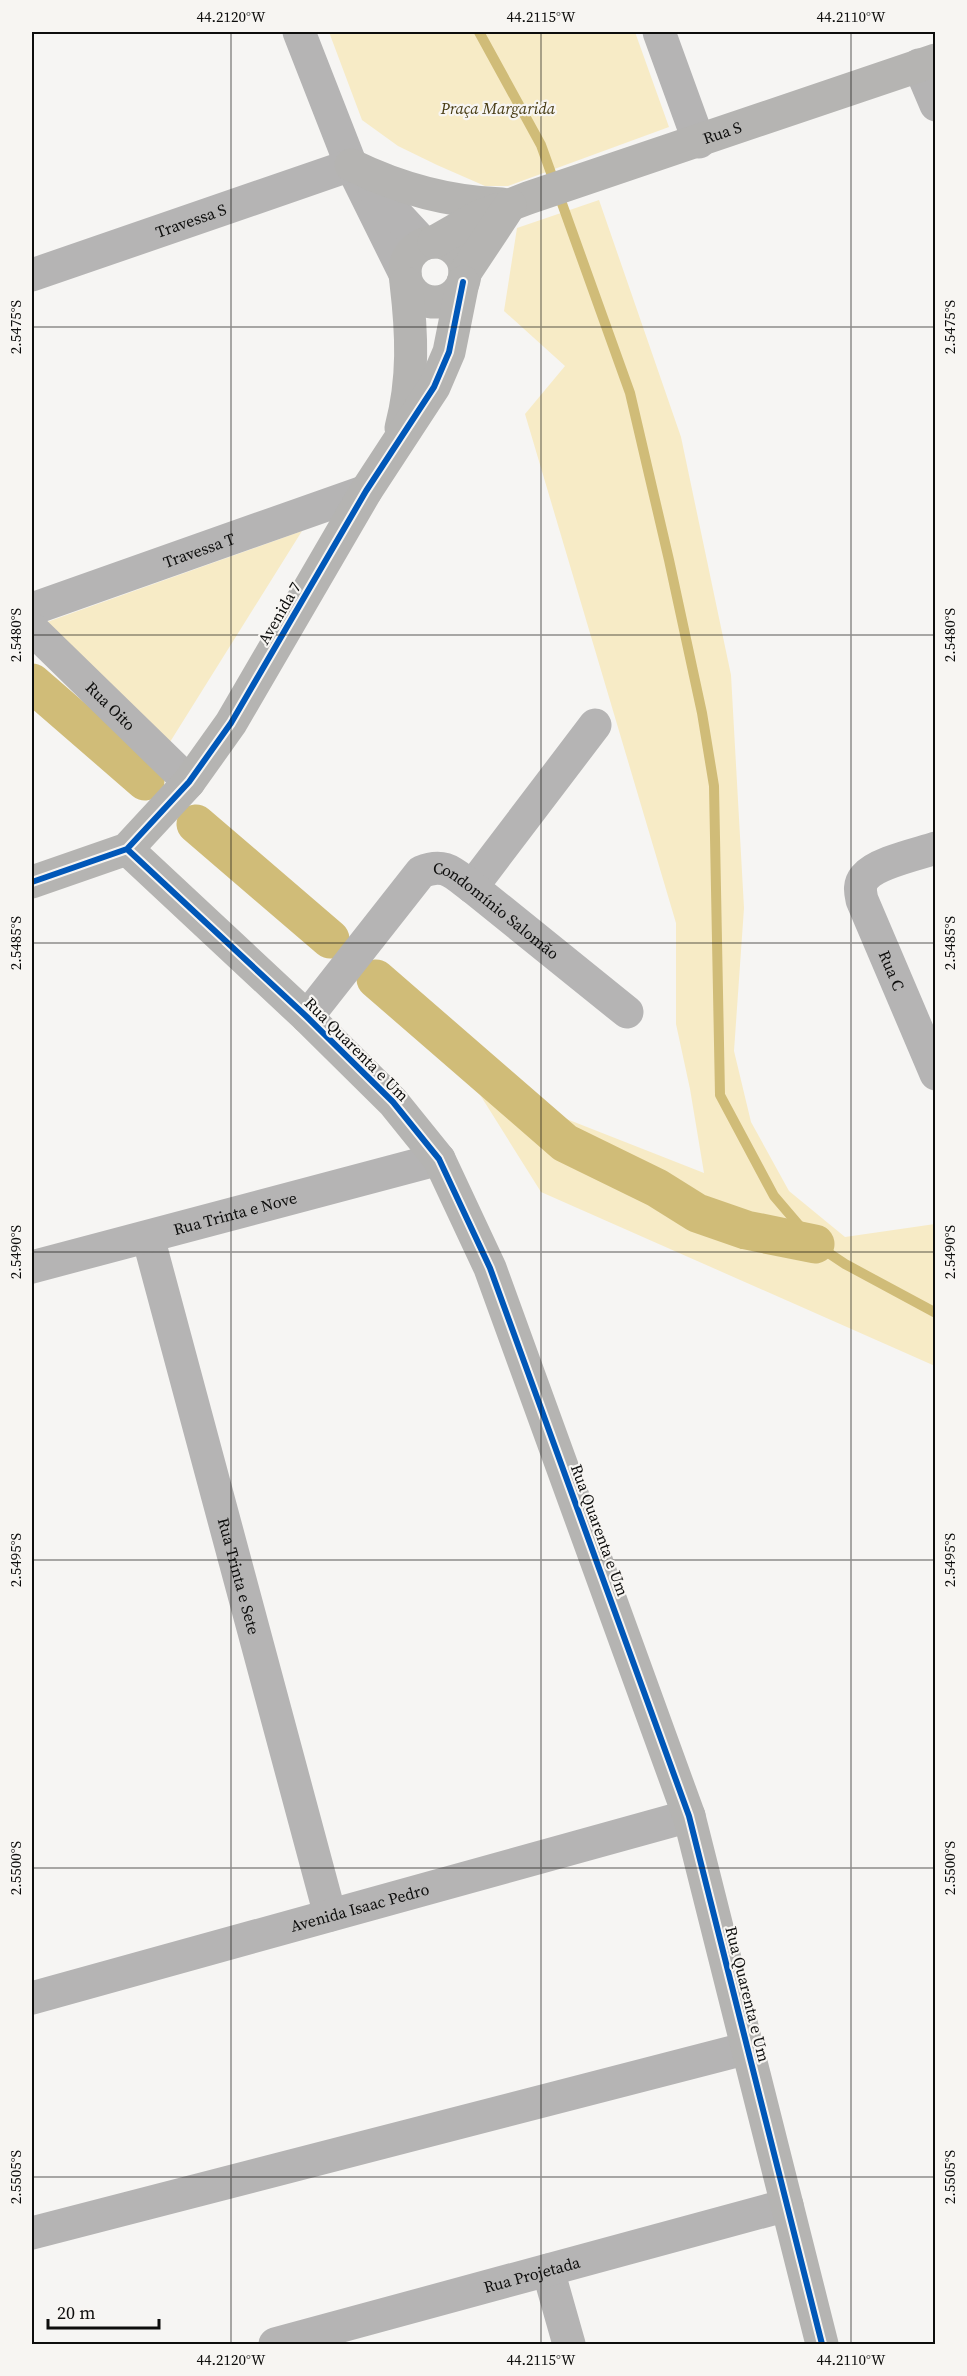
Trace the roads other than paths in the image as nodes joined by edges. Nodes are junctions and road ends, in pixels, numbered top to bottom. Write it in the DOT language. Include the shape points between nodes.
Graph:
graph roads {
  1 [pos="300,32"];
  2 [pos="659,32"];
  3 [pos="927,63"];
  4 [pos="936,105"];
  5 [pos="699,142"];
  6 [pos="351,165"];
  7 [pos="519,201"];
  8 [pos="429,243"];
  9 [pos="32,275"];
  10 [pos="464,277"];
  11 [pos="406,278"];
  12 [pos="397,444"];
  13 [pos="366,491"];
  14 [pos="32,609"];
  15 [pos="32,629"];
  16 [pos="595,725"];
  17 [pos="189,782"];
  18 [pos="936,848"];
  19 [pos="127,849"];
  20 [pos="32,882"];
  21 [pos="472,887"];
  22 [pos="627,1012"];
  23 [pos="307,1017"];
  24 [pos="936,1074"];
  25 [pos="439,1159"];
  26 [pos="148,1237"];
  27 [pos="32,1267"];
  28 [pos="689,1816"];
  29 [pos="330,1915"];
  30 [pos="32,1998"];
  31 [pos="747,2048"];
  32 [pos="787,2205"];
  33 [pos="32,2233"];
  34 [pos="548,2270"];
  35 [pos="275,2344"];
  36 [pos="569,2344"];
  37 [pos="822,2344"];
  1 -- 6 [label="street"];
  2 -- 5 [label="street"];
  3 -- 4 [label="street"];
  3 -- 5 [label="street, Rua S"];
  5 -- 7 [label="street, Rua S"];
  6 -- 7 [label="street" via="381,180 444,199"];
  6 -- 8 [label="street"];
  6 -- 9 [label="street, Travessa S"];
  6 -- 11 [label="street"];
  7 -- 8 [label="street, Rua S"];
  7 -- 10 [label="street"];
  8 -- 10 [label="street" via="444,243 460,254"];
  8 -- 11 [label="street" via="410,255 405,264"];
  10 -- 11 [label="street" via="459,291 441,302 420,298"];
  10 -- 12 [label="street, Avenida 7" via="442,371"];
  11 -- 12 [label="street, Avenida 7" via="412,358"];
  12 -- 13 [label="street, Avenida 7"];
  13 -- 14 [label="street, Travessa T"];
  13 -- 17 [label="street, Avenida 7" via="231,723"];
  15 -- 17 [label="street, Rua Oito"];
  16 -- 21 [label="street"];
  17 -- 19 [label="street, Avenida 7"];
  18 -- 24 [label="street, Rua C" via="873,870 860,888"];
  19 -- 20 [label="street, Avenida 7"];
  19 -- 23 [label="street, Rua Quarenta e Um"];
  21 -- 22 [label="street, Condomínio Salomão"];
  21 -- 23 [label="street, Condomínio Salomão" via="446,868 431,867 421,872"];
  23 -- 25 [label="street, Rua Quarenta e Um" via="393,1102"];
  25 -- 26 [label="street, Rua Trinta e Nove"];
  25 -- 28 [label="street, Rua Quarenta e Um" via="490,1268"];
  26 -- 27 [label="street, Rua Trinta e Nove"];
  26 -- 29 [label="street, Rua Trinta e Sete"];
  28 -- 29 [label="street, Avenida Isaac Pedro"];
  28 -- 31 [label="street, Rua Quarenta e Um"];
  29 -- 30 [label="street, Avenida Isaac Pedro"];
  31 -- 32 [label="street, Rua Quarenta e Um"];
  31 -- 33 [label="street"];
  32 -- 34 [label="street, Rua Projetada"];
  32 -- 37 [label="street, Rua Quarenta e Um"];
  34 -- 35 [label="street, Rua Projetada"];
  34 -- 36 [label="street"];
}
